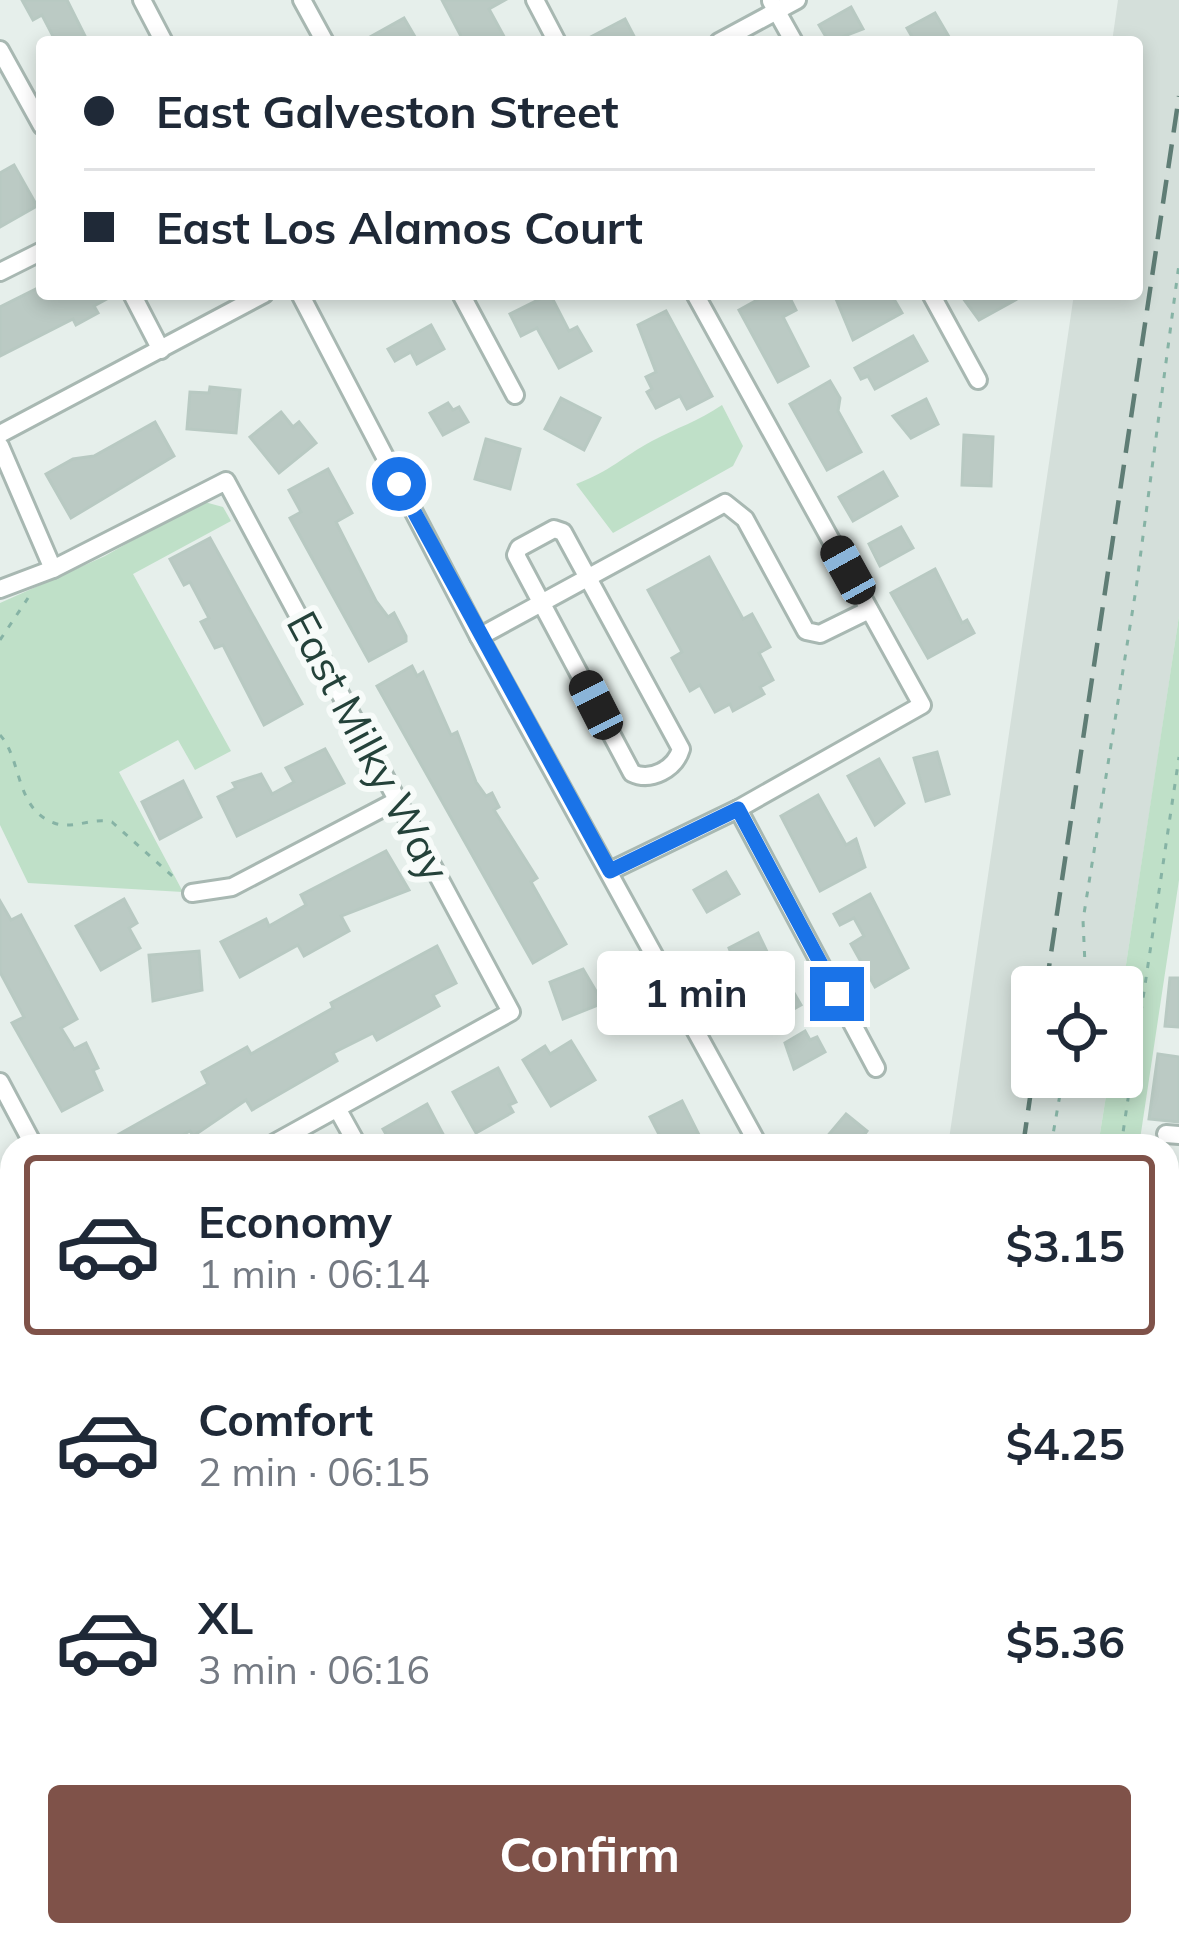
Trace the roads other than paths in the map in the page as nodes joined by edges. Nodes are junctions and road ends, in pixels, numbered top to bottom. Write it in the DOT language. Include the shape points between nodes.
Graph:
graph roads {
  1 [pos="142,0"];
  2 [pos="302,0"];
  3 [pos="535,0"];
  4 [pos="796,0"];
  5 [pos="774,5"];
  6 [pos="161,36"];
  7 [pos="322,36"];
  8 [pos="554,36"];
  9 [pos="728,36"];
  10 [pos="791,36"];
  11 [pos="0,50"];
  12 [pos="36,115"];
  13 [pos="36,254"];
  14 [pos="0,272"];
  15 [pos="135,300"];
  16 [pos="253,300"];
  17 [pos="302,300"];
  18 [pos="464,300"];
  19 [pos="698,300"];
  20 [pos="934,300"];
  21 [pos="161,350"];
  22 [pos="978,380"];
  23 [pos="515,395"];
  24 [pos="0,434"];
  25 [pos="0,446"];
  26 [pos="53,568"];
  27 [pos="586,578"];
  28 [pos="0,589"];
  29 [pos="542,602"];
  30 [pos="869,610"];
  31 [pos="479,637"];
  32 [pos="398,800"];
  33 [pos="738,809"];
  34 [pos="610,871"];
  35 [pos="192,893"];
  36 [pos="876,1067"];
  37 [pos="0,1082"];
  38 [pos="338,1110"];
  39 [pos="28,1134"];
  40 [pos="292,1134"];
  41 [pos="351,1134"];
  42 [pos="752,1134"];
  1 -- 6 [label="street"];
  2 -- 7 [label="street"];
  3 -- 8 [label="street"];
  4 -- 5 [label="street"];
  5 -- 9 [label="street"];
  5 -- 10 [label="street"];
  11 -- 12 [label="street"];
  13 -- 14 [label="street"];
  15 -- 21 [label="street"];
  16 -- 21 [label="street"];
  17 -- 31 [label="street"];
  18 -- 23 [label="street"];
  19 -- 30 [label="street"];
  20 -- 22 [label="street"];
  21 -- 24 [label="street"];
  25 -- 26 [label="street"];
  26 -- 28 [label="street"];
  26 -- 32 [label="street, East Milky Way" via="226,481"];
  27 -- 29 [label="street"];
  27 -- 29 [label="street" via="563,532 519,548"];
  27 -- 29 [label="street" via="681,749 650,777 632,773"];
  27 -- 30 [label="street" via="724,503 745,518 806,631 820,634"];
  29 -- 31 [label="street"];
  30 -- 33 [label="street" via="922,705"];
  31 -- 34 [label="street"];
  32 -- 35 [label="street" via="232,887"];
  32 -- 38 [label="street, East Milky Way" via="512,1012"];
  33 -- 34 [label="street"];
  33 -- 36 [label="street"];
  34 -- 42 [label="street"];
  37 -- 39 [label="street"];
  38 -- 40 [label="street"];
  38 -- 41 [label="street"];
}
